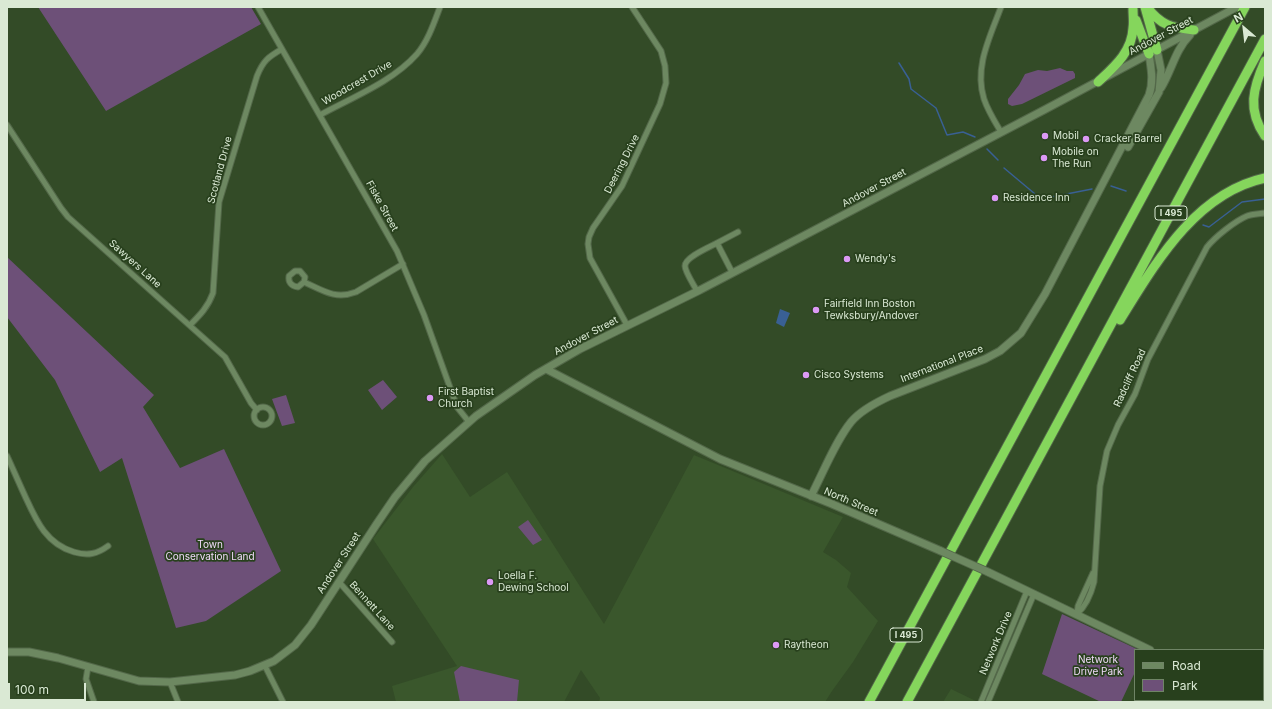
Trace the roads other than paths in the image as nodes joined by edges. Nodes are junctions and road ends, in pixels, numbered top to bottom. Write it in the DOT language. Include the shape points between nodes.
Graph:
graph roads {
  1 [pos="258,7"];
  2 [pos="440,7"];
  3 [pos="632,7"];
  4 [pos="1001,7"];
  5 [pos="1146,7"];
  6 [pos="1237,7"];
  7 [pos="1245,7"];
  8 [pos="1132,8"];
  9 [pos="1194,30"];
  10 [pos="1265,39"];
  11 [pos="282,49"];
  12 [pos="1157,50"];
  13 [pos="1148,54"];
  14 [pos="1265,61"];
  15 [pos="1098,82"];
  16 [pos="1159,92"];
  17 [pos="320,115"];
  18 [pos="7,125"];
  19 [pos="1001,132"];
  20 [pos="1265,136"];
  21 [pos="1106,178"];
  22 [pos="1265,178"];
  23 [pos="1265,213"];
  24 [pos="738,232"];
  25 [pos="717,243"];
  26 [pos="403,264"];
  27 [pos="732,272"];
  28 [pos="304,282"];
  29 [pos="697,291"];
  30 [pos="190,325"];
  31 [pos="627,325"];
  32 [pos="546,369"];
  33 [pos="1077,387"];
  34 [pos="257,410"];
  35 [pos="469,422"];
  36 [pos="7,456"];
  37 [pos="811,496"];
  38 [pos="108,546"];
  39 [pos="339,582"];
  40 [pos="1030,593"];
  41 [pos="1077,614"];
  42 [pos="392,642"];
  43 [pos="1148,649"];
  44 [pos="7,652"];
  45 [pos="265,666"];
  46 [pos="88,667"];
  47 [pos="170,682"];
  48 [pos="94,702"];
  49 [pos="178,702"];
  50 [pos="283,702"];
  51 [pos="869,702"];
  52 [pos="907,702"];
  53 [pos="981,702"];
  54 [pos="988,702"];
  1 -- 11 [label="street, Fiske Street"];
  2 -- 17 [label="street, Woodcrest Drive" via="433,27 421,47 404,66 392,76"];
  3 -- 31 [label="street, Deering Drive" via="661,51 666,83 660,104 622,186 594,228 588,244 590,258"];
  4 -- 19 [label="street" via="982,59 980,76 984,100"];
  5 -- 9 [label="highway" via="1158,20 1167,25"];
  5 -- 12 [label="highway"];
  6 -- 9 [label="main road, Andover Street"];
  7 -- 51 [label="highway, I 495"];
  8 -- 13 [label="highway"];
  8 -- 15 [label="highway" via="1133,33 1128,50 1114,68"];
  9 -- 12 [label="main road, Andover Street"];
  9 -- 16 [label="main road" via="1181,46"];
  10 -- 33 [label="highway, I 495"];
  11 -- 17 [label="street, Fiske Street"];
  11 -- 30 [label="street, Scotland Drive" via="266,59 257,76 220,202 213,293 204,312"];
  12 -- 13 [label="main road, Andover Street"];
  12 -- 16 [label="main road, International Place" via="1161,70"];
  13 -- 15 [label="main road, Andover Street"];
  13 -- 21 [label="main road, International Place" via="1152,71 1149,95"];
  14 -- 20 [label="highway" via="1256,86 1253,106 1256,120"];
  15 -- 19 [label="main road, Andover Street"];
  16 -- 21 [label="main road, International Place" via="1123,155"];
  17 -- 26 [label="street, Fiske Street"];
  18 -- 30 [label="street, Sawyers Lane" via="68,217"];
  19 -- 27 [label="main road, Andover Street"];
  21 -- 37 [label="main road, International Place" via="1045,294 1021,333 1000,351 985,359 876,402 857,416 840,439"];
  22 -- 33 [label="highway" via="1246,183 1219,198 1202,210 1184,229 1148,276"];
  23 -- 41 [label="street, Radcliff Road" via="1242,218 1207,247 1148,359 1113,436 1102,472 1094,572 1078,606"];
  24 -- 25 [label="street"];
  25 -- 27 [label="street"];
  25 -- 29 [label="street" via="686,262 685,268"];
  26 -- 28 [label="street" via="349,295 337,296"];
  26 -- 35 [label="street, Fiske Street" via="457,407"];
  27 -- 29 [label="main road, Andover Street"];
  29 -- 31 [label="main road, Andover Street"];
  30 -- 34 [label="street, Sawyers Lane" via="225,357"];
  31 -- 32 [label="main road, Andover Street"];
  32 -- 35 [label="main road, Andover Street"];
  32 -- 37 [label="main road, North Street" via="720,459"];
  33 -- 52 [label="highway, I 495"];
  35 -- 39 [label="main road, Andover Street" via="425,461 395,497"];
  36 -- 38 [label="street" via="37,521 56,544 75,552 91,554 100,552"];
  37 -- 40 [label="main road, North Street, bridge" via="988,572"];
  39 -- 42 [label="street, Bennett Lane"];
  39 -- 45 [label="main road, Andover Street" via="295,645"];
  40 -- 41 [label="main road, North Street"];
  40 -- 53 [label="street, Network Drive"];
  40 -- 54 [label="street, Network Drive"];
  41 -- 43 [label="main road, North Street"];
  44 -- 46 [label="main road, Andover Street" via="29,652"];
  45 -- 47 [label="main road, Andover Street" via="235,675"];
  45 -- 50 [label="street"];
  46 -- 47 [label="main road, Andover Street" via="139,681"];
  46 -- 48 [label="street" via="86,679"];
  47 -- 49 [label="street"];
}
